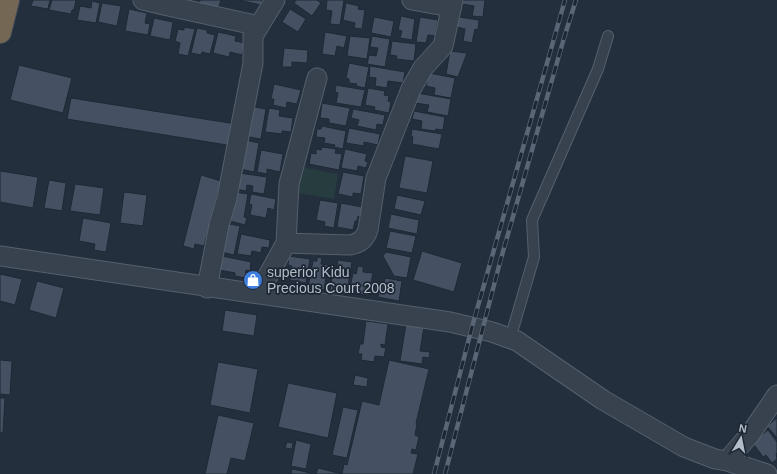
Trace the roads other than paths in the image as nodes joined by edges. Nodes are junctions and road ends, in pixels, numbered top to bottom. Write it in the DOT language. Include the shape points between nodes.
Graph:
graph roads {
  1 [pos="8,0"];
  2 [pos="143,0"];
  3 [pos="275,0"];
  4 [pos="412,0"];
  5 [pos="164,2"];
  6 [pos="452,3"];
  7 [pos="259,26"];
  8 [pos="0,32"];
  9 [pos="608,36"];
  10 [pos="317,78"];
  11 [pos="286,243"];
  12 [pos="0,256"];
  13 [pos="207,288"];
  14 [pos="258,294"];
  15 [pos="510,339"];
  16 [pos="777,395"];
  17 [pos="726,461"];
  18 [pos="767,474"];
  1 -- 8 [label="highway"];
  2 -- 5 [label="street"];
  3 -- 7 [label="street"];
  4 -- 6 [label="street"];
  5 -- 7 [label="street"];
  6 -- 11 [label="street" via="443,46 423,68 411,89 376,178 366,235 358,243 349,245"];
  7 -- 13 [label="street" via="253,36 253,63"];
  9 -- 15 [label="lane" via="598,69 532,220 534,257"];
  10 -- 11 [label="street" via="289,184"];
  11 -- 14 [label="street"];
  12 -- 13 [label="street"];
  13 -- 14 [label="street"];
  14 -- 15 [label="street" via="450,322"];
  15 -- 17 [label="street" via="517,341 603,400 684,447"];
  16 -- 17 [label="street" via="751,433"];
  17 -- 18 [label="street"];
}
